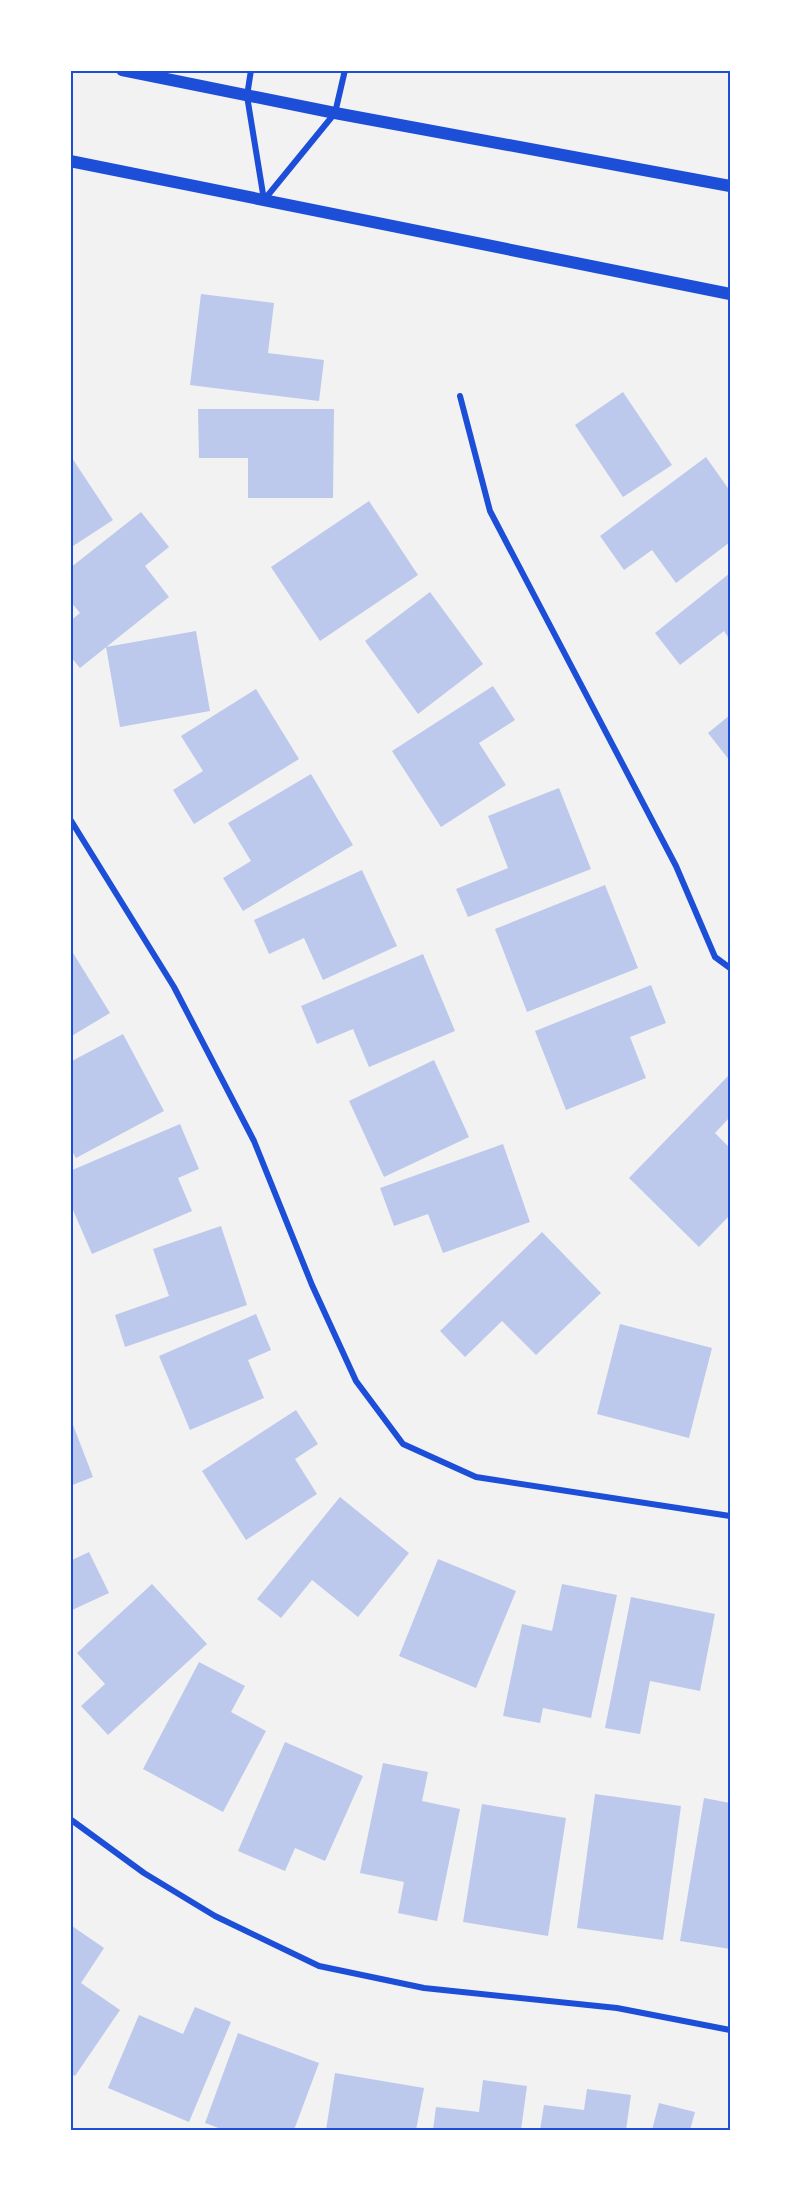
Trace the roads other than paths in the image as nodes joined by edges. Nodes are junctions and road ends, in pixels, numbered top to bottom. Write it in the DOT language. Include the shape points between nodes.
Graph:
graph roads {
  1 [pos="122,70"];
  2 [pos="251,70"];
  3 [pos="345,70"];
  4 [pos="247,96"];
  5 [pos="335,113"];
  6 [pos="70,161"];
  7 [pos="730,186"];
  8 [pos="264,200"];
  9 [pos="730,294"];
  10 [pos="460,396"];
  11 [pos="70,819"];
  12 [pos="730,968"];
  13 [pos="730,1516"];
  14 [pos="70,1818"];
  15 [pos="730,2030"];
  1 -- 4 [label="main road"];
  2 -- 4 [label="street"];
  3 -- 5 [label="street"];
  4 -- 5 [label="main road"];
  4 -- 8 [label="street"];
  5 -- 7 [label="main road"];
  5 -- 8 [label="street"];
  6 -- 8 [label="main road"];
  8 -- 9 [label="main road"];
  10 -- 12 [label="street" via="490,511 676,866 715,957"];
  11 -- 13 [label="street" via="174,987 254,1141 356,1381 403,1444 476,1478"];
  14 -- 15 [label="street" via="144,1873 215,1916 319,1966 424,1988 617,2008"];
}
